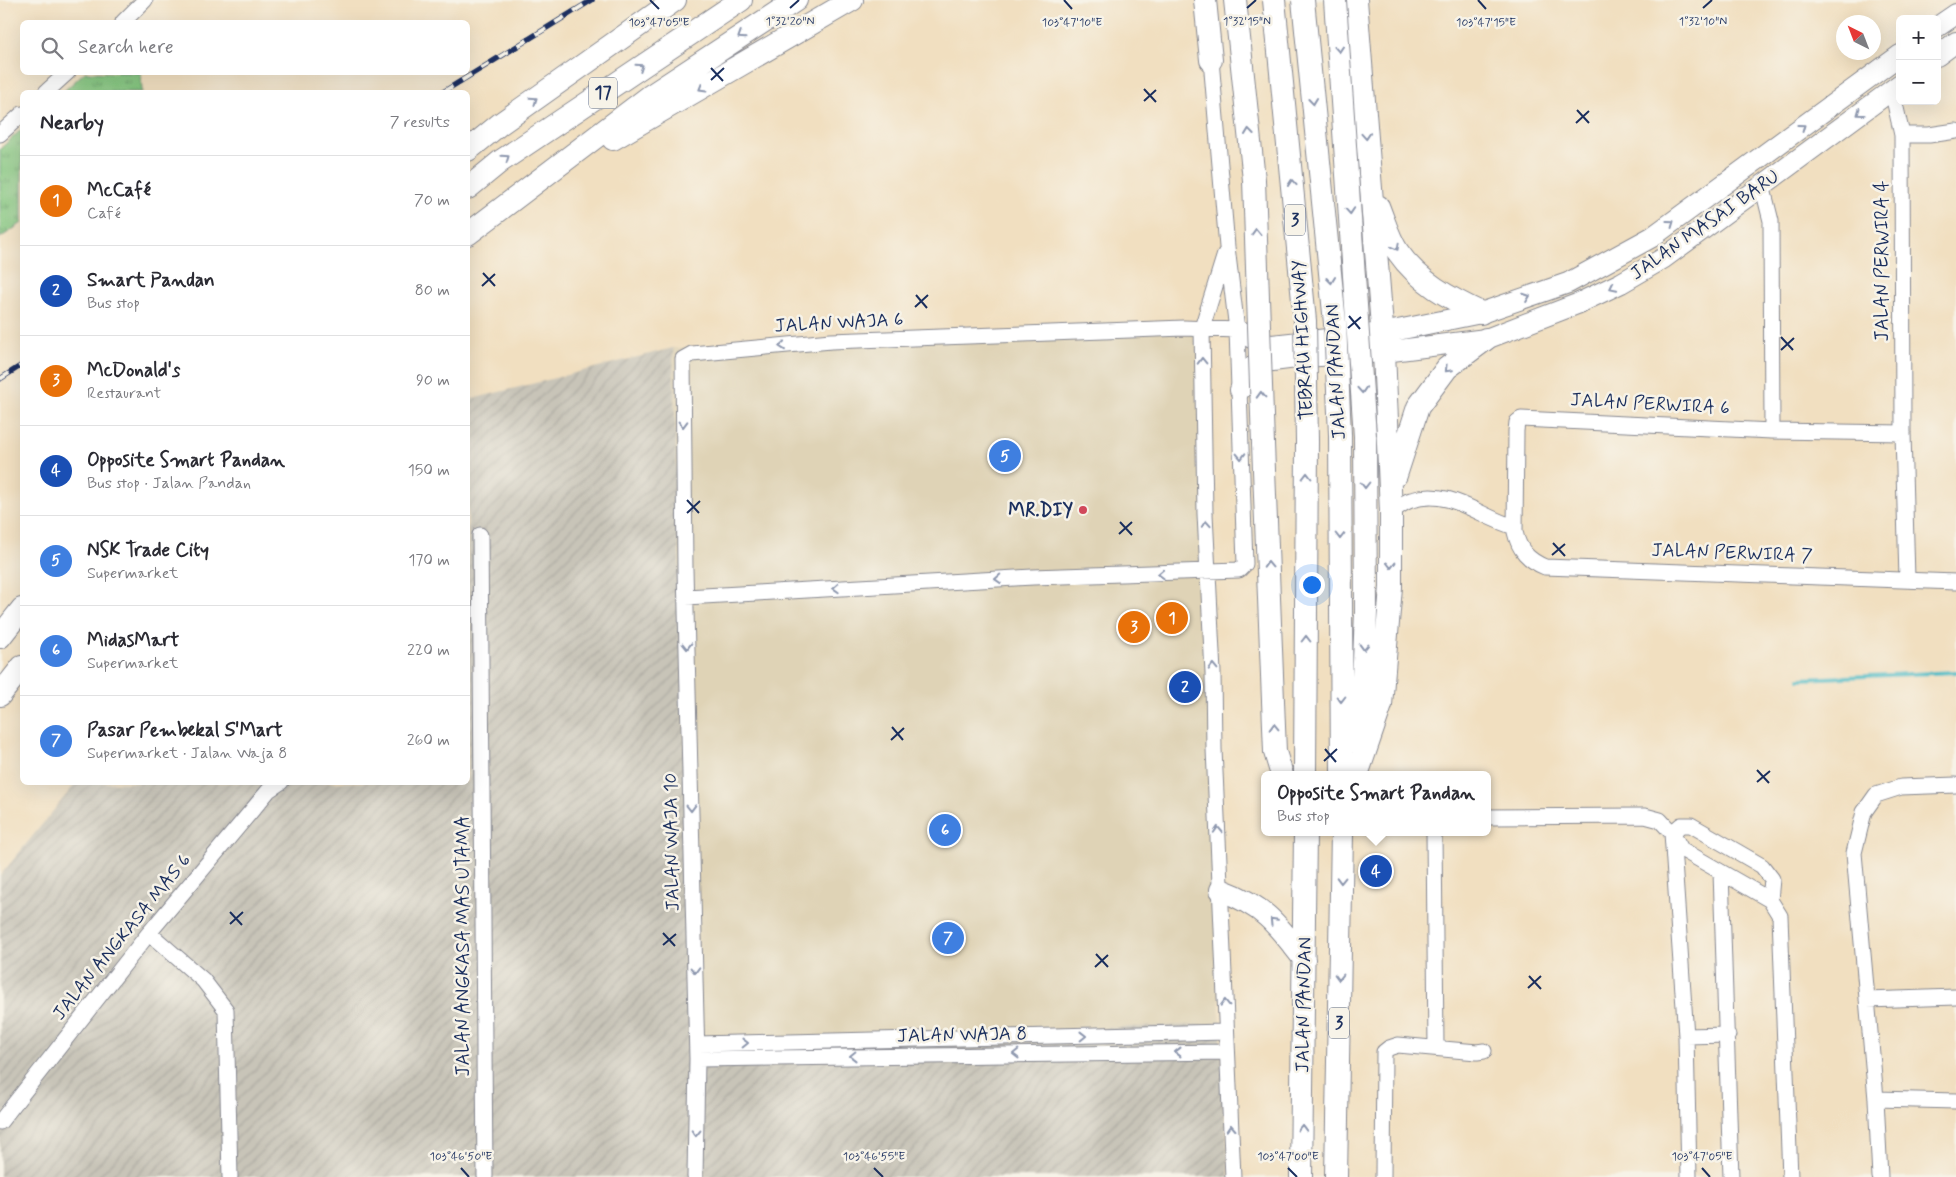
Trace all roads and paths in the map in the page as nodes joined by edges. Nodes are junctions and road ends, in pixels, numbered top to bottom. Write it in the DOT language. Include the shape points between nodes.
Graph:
graph roads {
  1 [pos="675,0"];
  2 [pos="741,0"];
  3 [pos="796,0"];
  4 [pos="852,0"];
  5 [pos="1205,0"];
  6 [pos="1235,0"];
  7 [pos="1274,0"];
  8 [pos="1303,0"];
  9 [pos="1335,0"];
  10 [pos="1356,0"];
  11 [pos="145,2"];
  12 [pos="1956,14"];
  13 [pos="125,20"];
  14 [pos="1941,24"];
  15 [pos="1956,42"];
  16 [pos="1941,53"];
  17 [pos="1896,58"];
  18 [pos="1211,60"];
  19 [pos="65,75"];
  20 [pos="1896,87"];
  21 [pos="48,90"];
  22 [pos="1898,105"];
  23 [pos="20,116"];
  24 [pos="1956,132"];
  25 [pos="0,134"];
  26 [pos="1902,135"];
  27 [pos="470,148"];
  28 [pos="1762,185"];
  29 [pos="470,186"];
  30 [pos="1370,187"];
  31 [pos="526,190"];
  32 [pos="470,232"];
  33 [pos="1227,247"];
  34 [pos="1211,301"];
  35 [pos="1235,310"];
  36 [pos="1481,313"];
  37 [pos="1202,328"];
  38 [pos="1237,330"];
  39 [pos="1486,339"];
  40 [pos="1383,342"];
  41 [pos="1240,390"];
  42 [pos="1772,431"];
  43 [pos="1903,433"];
  44 [pos="1307,442"];
  45 [pos="1390,505"];
  46 [pos="1515,527"];
  47 [pos="480,535"];
  48 [pos="1517,542"];
  49 [pos="1209,572"];
  50 [pos="1907,579"];
  51 [pos="1956,582"];
  52 [pos="686,597"];
  53 [pos="20,612"];
  54 [pos="0,637"];
  55 [pos="20,669"];
  56 [pos="0,695"];
  57 [pos="474,740"];
  58 [pos="1281,771"];
  59 [pos="1306,771"];
  60 [pos="1342,771"];
  61 [pos="1351,771"];
  62 [pos="1358,771"];
  63 [pos="277,785"];
  64 [pos="1956,785"];
  65 [pos="1491,817"];
  66 [pos="1672,833"];
  67 [pos="1299,836"];
  68 [pos="1305,836"];
  69 [pos="1342,836"];
  70 [pos="1434,836"];
  71 [pos="1305,859"];
  72 [pos="1721,872"];
  73 [pos="1221,890"];
  74 [pos="1770,900"];
  75 [pos="149,933"];
  76 [pos="1304,959"];
  77 [pos="1956,997"];
  78 [pos="1867,1000"];
  79 [pos="1226,1032"];
  80 [pos="1728,1034"];
  81 [pos="1686,1036"];
  82 [pos="1436,1048"];
  83 [pos="1484,1050"];
  84 [pos="697,1051"];
  85 [pos="1227,1052"];
  86 [pos="1876,1100"];
  87 [pos="1956,1100"];
  88 [pos="0,1122"];
  89 [pos="230,1177"];
  90 [pos="485,1177"];
  91 [pos="695,1177"];
  92 [pos="1233,1177"];
  93 [pos="1302,1177"];
  94 [pos="1336,1177"];
  95 [pos="1382,1177"];
  96 [pos="1690,1177"];
  97 [pos="1731,1177"];
  98 [pos="1790,1177"];
  99 [pos="1880,1177"];
  27 -- 1 [label="highway, one-way"];
  29 -- 2 [label="highway, 17, one-way" via="501,161"];
  3 -- 31 [label="highway, 17, one-way" via="650,96"];
  4 -- 31 [label="highway, one-way"];
  5 -- 18 [label="highway"];
  58 -- 6 [label="highway, one-way, bridge" via="1275,752 1254,180"];
  44 -- 7 [label="highway, TEBRAU HIGHWAY / 3, one-way, bridge" via="1305,321"];
  8 -- 60 [label="highway, JALAN PANDAN / 3, one-way, bridge" via="1335,323 1340,435"];
  9 -- 61 [label="highway, one-way, bridge" via="1365,436 1366,612 1362,712"];
  10 -- 30 [label="highway, one-way"];
  11 -- 13 [label="street"];
  12 -- 14 [label="main road"];
  15 -- 16 [label="main road"];
  36 -- 17 [label="main road, JALAN MASAI BARU, one-way" via="1568,283 1652,237"];
  18 -- 33 [label="street"];
  19 -- 21 [label="street"];
  20 -- 28 [label="main road, JALAN MASAI BARU, one-way"];
  22 -- 26 [label="street, JALAN PERWIRA 4"];
  23 -- 25 [label="street"];
  24 -- 26 [label="street"];
  26 -- 43 [label="street, JALAN PERWIRA 4"];
  28 -- 39 [label="main road, JALAN MASAI BARU, one-way" via="1664,258 1621,283 1578,304"];
  28 -- 42 [label="street" via="1771,221"];
  30 -- 36 [label="highway, one-way" via="1397,251 1421,279"];
  30 -- 40 [label="highway"];
  31 -- 32 [label="highway, 17"];
  33 -- 34 [label="street"];
  33 -- 35 [label="street"];
  34 -- 35 [label="street" via="1222,297"];
  34 -- 37 [label="street"];
  35 -- 38 [label="street"];
  36 -- 40 [label="main road, JALAN MASAI BARU"];
  37 -- 38 [label="street, JALAN WAJA 6"];
  49 -- 37 [label="street, one-way"];
  37 -- 52 [label="street, JALAN WAJA 6, one-way" via="831,341 692,354 683,359"];
  38 -- 40 [label="main road, JALAN MASAI BARU" via="1272,345"];
  38 -- 41 [label="street"];
  39 -- 40 [label="main road, JALAN MASAI BARU"];
  39 -- 45 [label="highway, one-way" via="1447,368 1418,407 1402,452"];
  40 -- 41 [label="main road, JALAN MASAI BARU" via="1258,363 1251,368"];
  40 -- 45 [label="highway"];
  41 -- 49 [label="street, one-way" via="1245,564 1239,570"];
  42 -- 43 [label="street, JALAN PERWIRA 6"];
  42 -- 46 [label="street, JALAN PERWIRA 6" via="1521,419 1517,422 1516,431"];
  43 -- 50 [label="street"];
  59 -- 44 [label="highway, JALAN PANDAN / 3, one-way"];
  45 -- 46 [label="street" via="1435,497 1457,500"];
  45 -- 62 [label="highway, one-way" via="1391,587 1381,705"];
  46 -- 48 [label="street, JALAN PERWIRA 6"];
  47 -- 57 [label="street, JALAN ANGKASA MAS UTAMA"];
  48 -- 50 [label="street, JALAN PERWIRA 7" via="1527,557 1545,567"];
  49 -- 52 [label="street, one-way" via="1033,577"];
  73 -- 49 [label="street, one-way"];
  50 -- 51 [label="street, JALAN PERWIRA 7"];
  52 -- 84 [label="street, JALAN WAJA 10, one-way"];
  53 -- 54 [label="highway"];
  55 -- 56 [label="highway"];
  57 -- 90 [label="street, JALAN ANGKASA MAS UTAMA"];
  63 -- 75 [label="street, JALAN ANGKASA MAS 6" via="269,790"];
  64 -- 78 [label="street" via="1901,787 1876,795 1864,812 1854,853"];
  65 -- 66 [label="street" via="1645,816 1660,820"];
  66 -- 72 [label="street" via="1681,849"];
  66 -- 74 [label="street" via="1681,825 1692,825 1762,866 1772,879"];
  66 -- 81 [label="street"];
  67 -- 71 [label="highway"];
  68 -- 71 [label="highway, JALAN PANDAN / 3"];
  69 -- 94 [label="highway, JALAN PANDAN / 3, one-way"];
  70 -- 82 [label="street"];
  71 -- 76 [label="highway, JALAN PANDAN / 3"];
  72 -- 74 [label="street"];
  72 -- 80 [label="street"];
  76 -- 73 [label="highway, one-way" via="1271,917 1246,899"];
  79 -- 73 [label="street, one-way"];
  74 -- 98 [label="street" via="1780,916"];
  75 -- 88 [label="street, JALAN ANGKASA MAS 6"];
  75 -- 89 [label="street" via="203,980 226,1010"];
  93 -- 76 [label="highway, JALAN PANDAN / 3, one-way"];
  77 -- 78 [label="street"];
  78 -- 86 [label="street"];
  84 -- 79 [label="street, JALAN WAJA 8, one-way"];
  79 -- 85 [label="street"];
  80 -- 81 [label="street"];
  80 -- 97 [label="street"];
  81 -- 96 [label="street"];
  82 -- 83 [label="street"];
  82 -- 95 [label="street" via="1398,1045 1384,1052"];
  85 -- 84 [label="street, JALAN WAJA 8, one-way"];
  84 -- 91 [label="street, JALAN WAJA 10, one-way"];
  92 -- 85 [label="street, one-way"];
  86 -- 87 [label="street"];
  86 -- 99 [label="street"];
}
